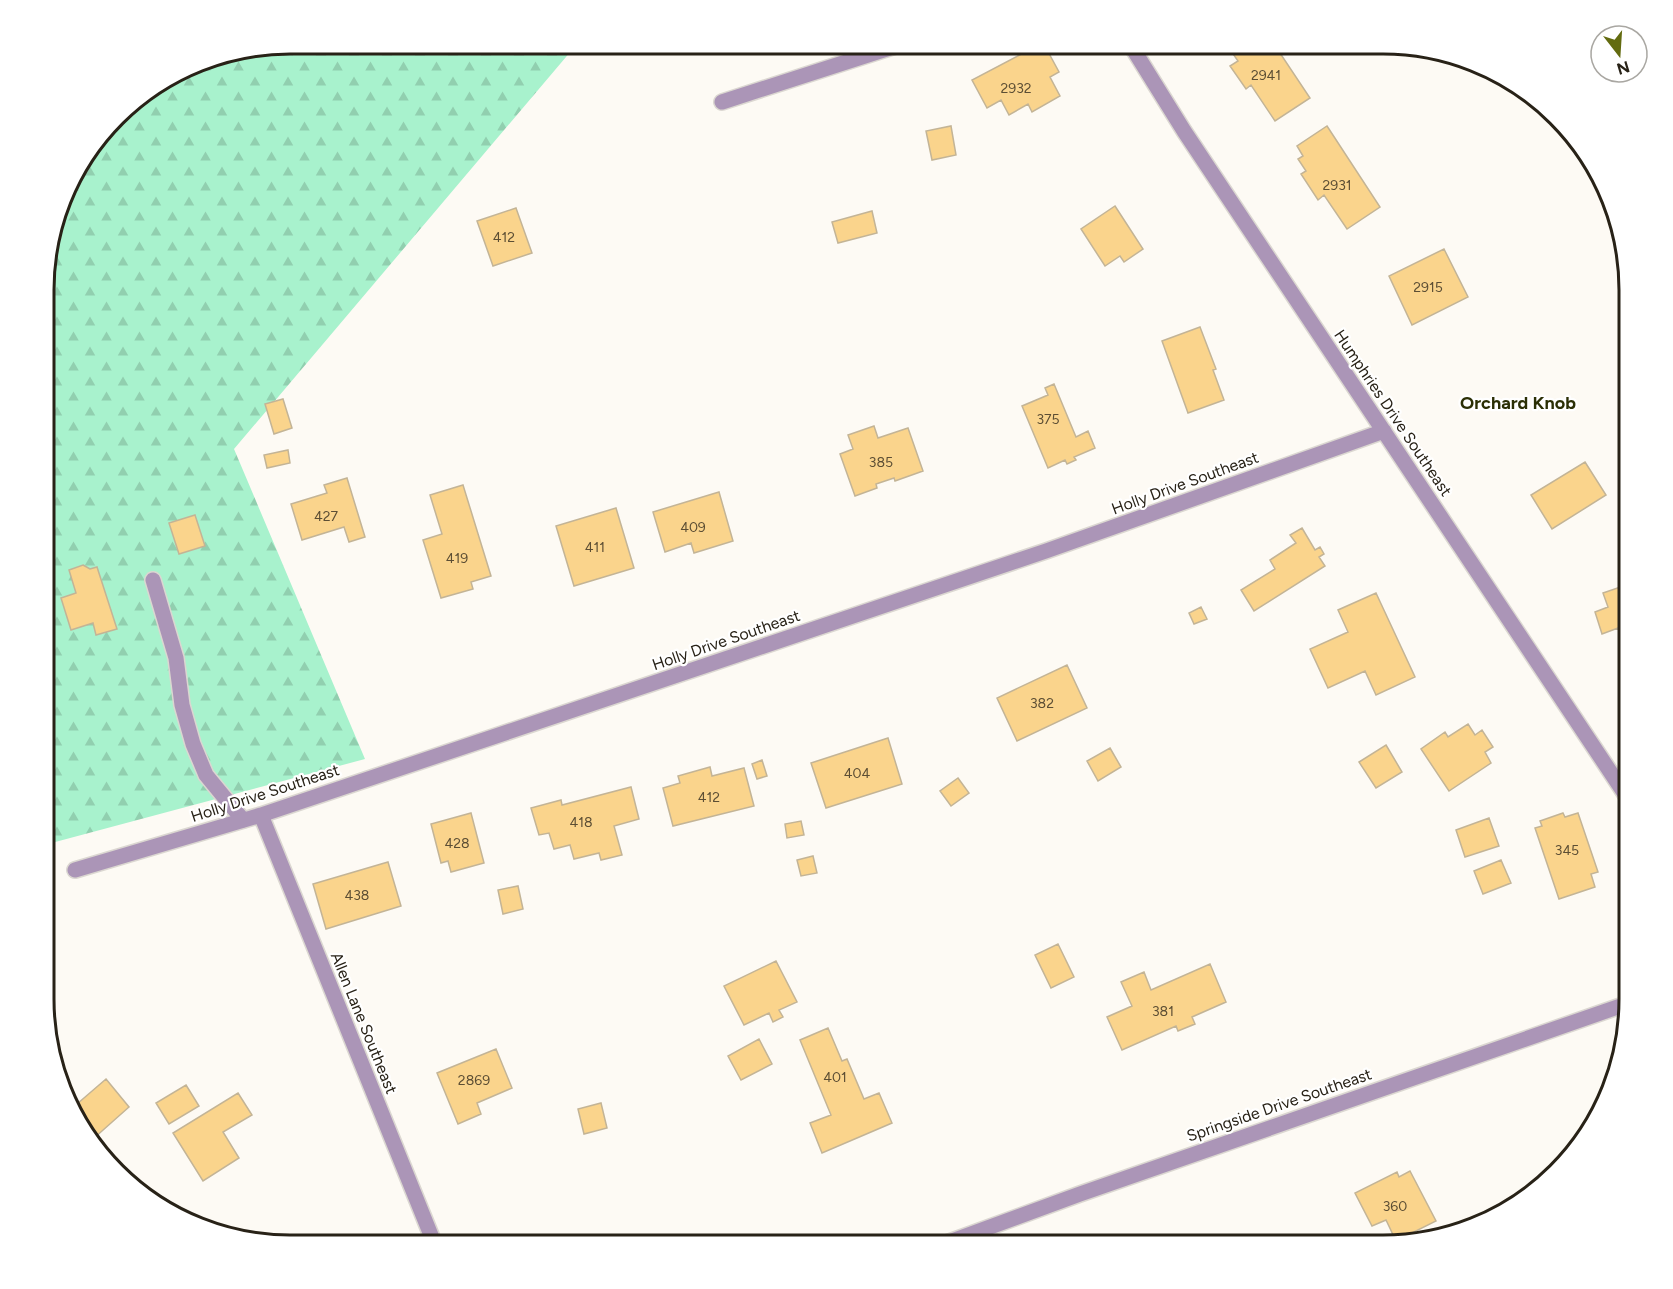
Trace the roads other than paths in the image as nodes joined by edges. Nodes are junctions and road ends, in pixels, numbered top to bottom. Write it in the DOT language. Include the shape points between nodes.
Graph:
graph roads {
  1 [pos="871,54"];
  2 [pos="1136,54"];
  3 [pos="722,102"];
  4 [pos="1384,431"];
  5 [pos="153,580"];
  6 [pos="1619,785"];
  7 [pos="261,815"];
  8 [pos="243,820"];
  9 [pos="75,870"];
  10 [pos="1618,1007"];
  11 [pos="431,1235"];
  12 [pos="968,1235"];
  1 -- 3 [label="street"];
  2 -- 4 [label="street, Humphries Drive Southeast"];
  4 -- 6 [label="street, Humphries Drive Southeast"];
  4 -- 7 [label="street, Holly Drive Southeast" via="1046,551"];
  5 -- 8 [label="street" via="176,658 182,705 193,744 206,776"];
  7 -- 8 [label="street, Holly Drive Southeast"];
  7 -- 11 [label="street, Allen Lane Southeast"];
  8 -- 9 [label="street, Holly Drive Southeast"];
  10 -- 12 [label="street, Springside Drive Southeast"];
}
